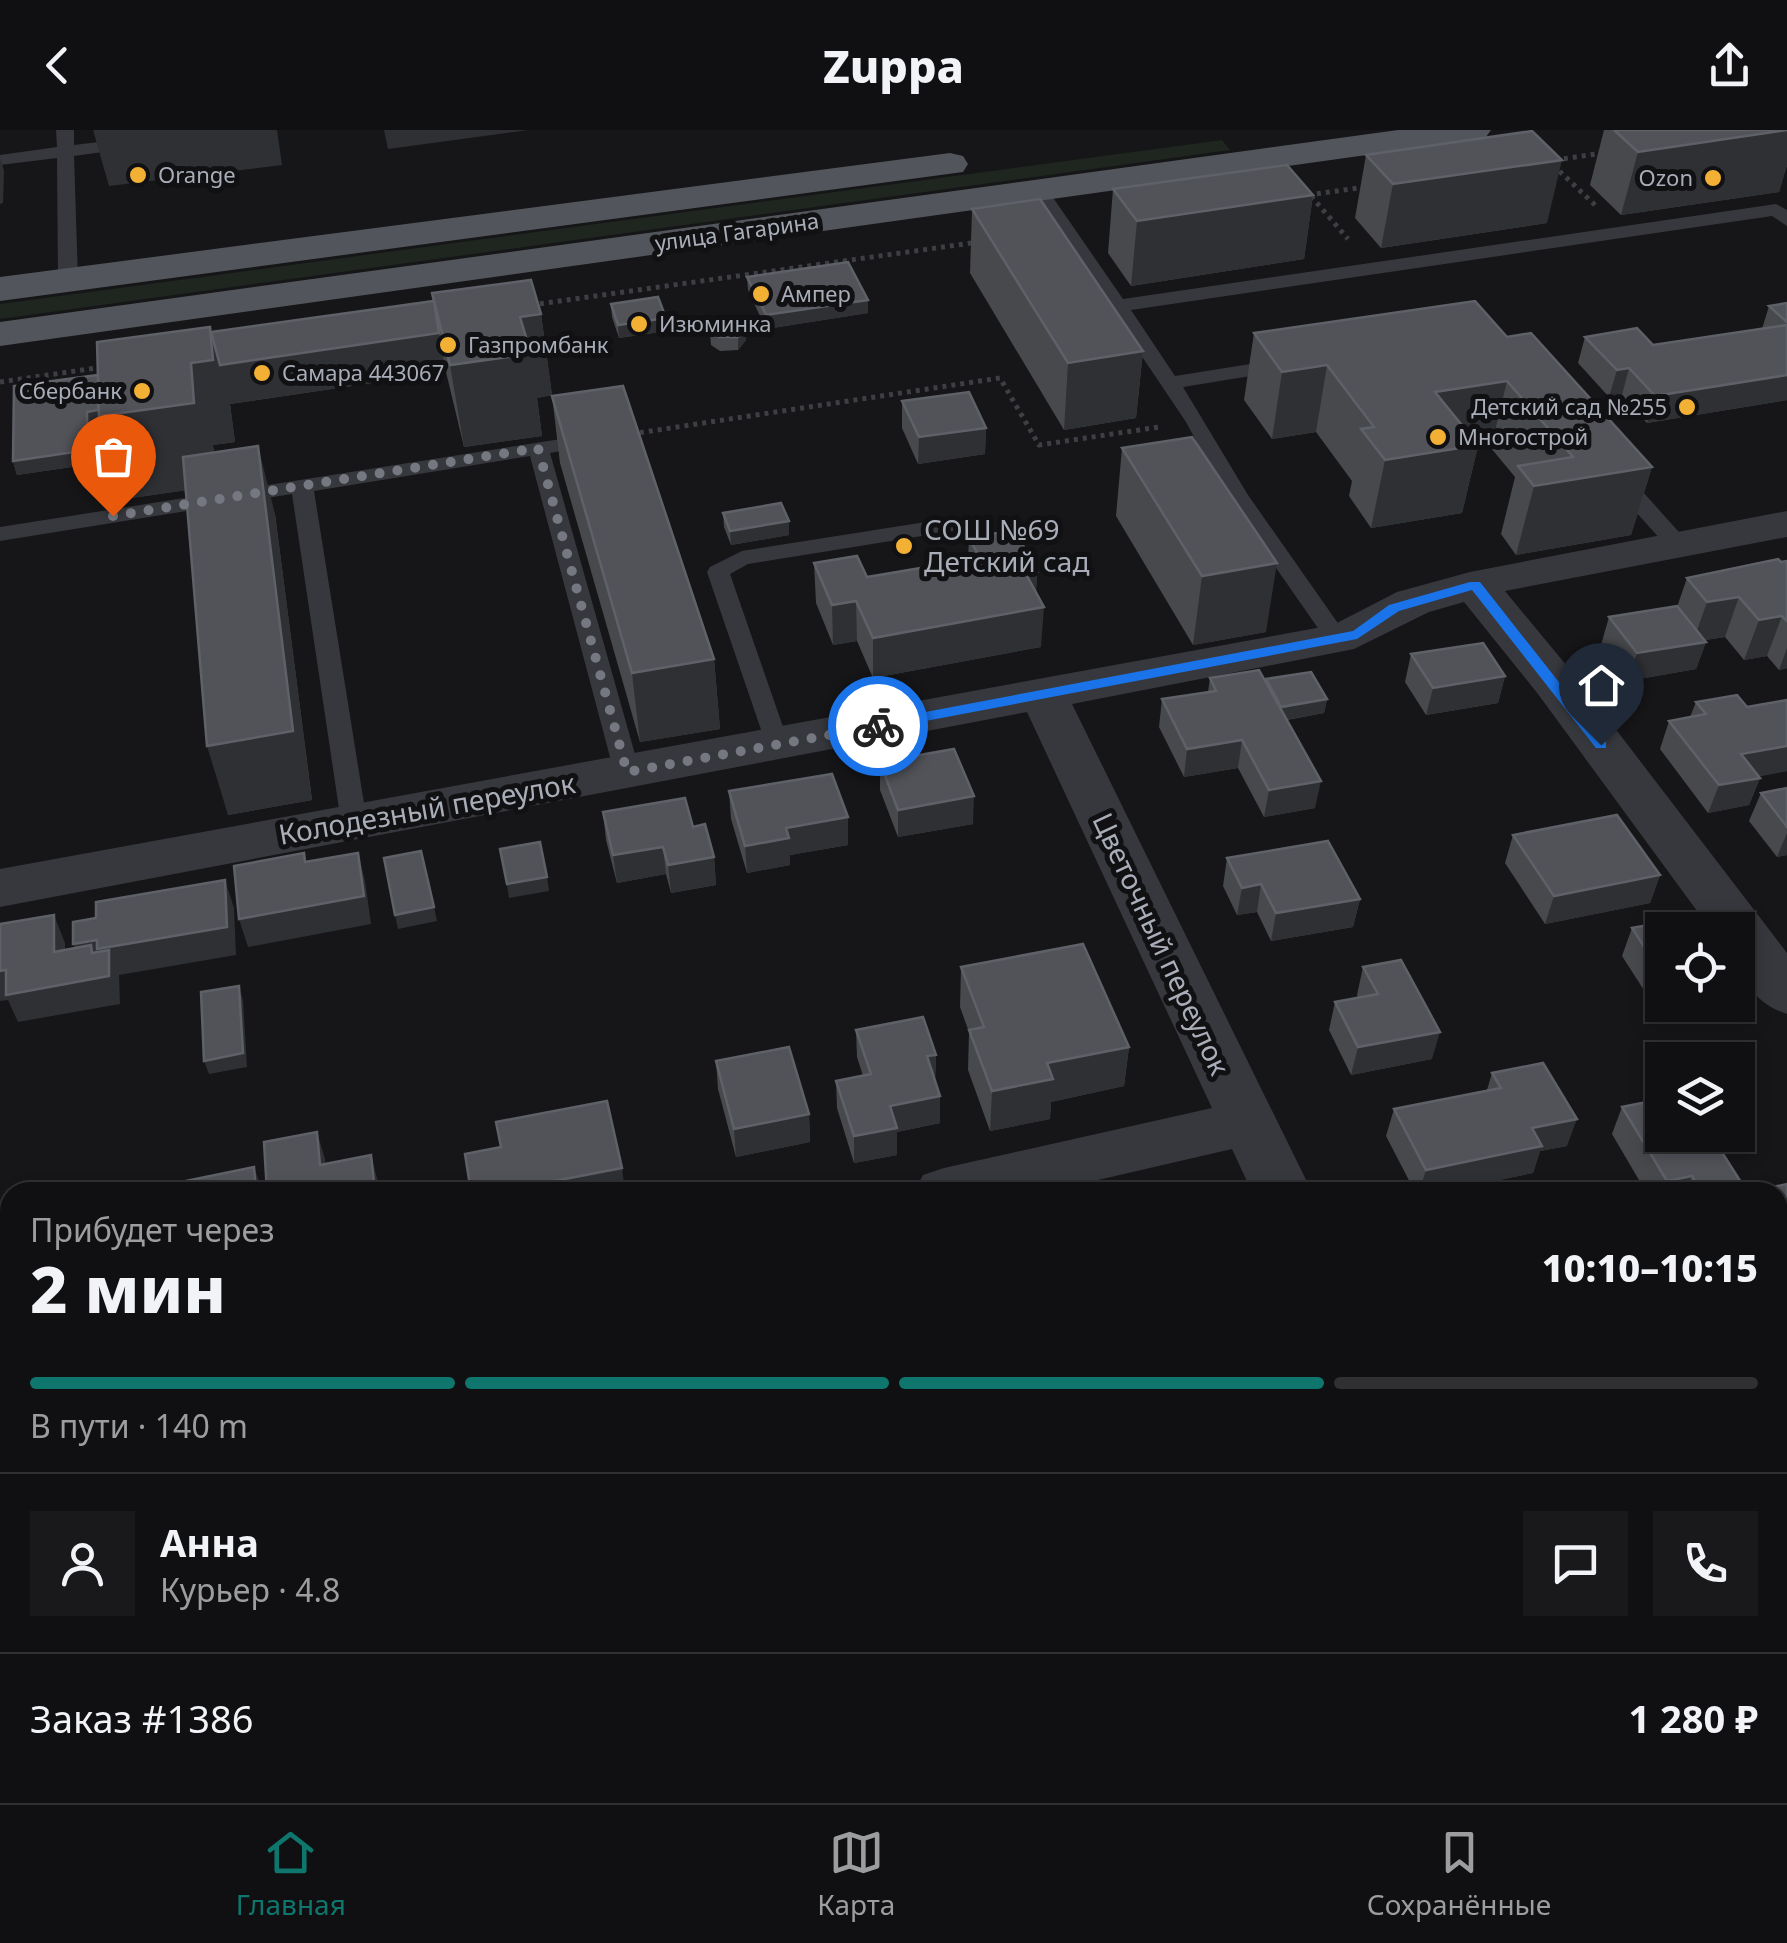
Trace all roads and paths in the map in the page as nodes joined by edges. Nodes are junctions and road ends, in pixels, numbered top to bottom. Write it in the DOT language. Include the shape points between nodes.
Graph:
graph roads {
  1 [pos="64,130"];
  2 [pos="1474,130"];
  3 [pos="161,140"];
  4 [pos="65,152"];
  5 [pos="1608,152"];
  6 [pos="994,158"];
  7 [pos="0,160"];
  8 [pos="1365,187"];
  9 [pos="1039,190"];
  10 [pos="1310,195"];
  11 [pos="1298,196"];
  12 [pos="1787,220"];
  13 [pos="1068,229"];
  14 [pos="1623,232"];
  15 [pos="1373,268"];
  16 [pos="68,280"];
  17 [pos="0,289"];
  18 [pos="530,305"];
  19 [pos="1118,306"];
  20 [pos="0,334"];
  21 [pos="1308,361"];
  22 [pos="118,365"];
  23 [pos="0,382"];
  24 [pos="1170,383"];
  25 [pos="1196,422"];
  26 [pos="600,438"];
  27 [pos="538,448"];
  28 [pos="1601,460"];
  29 [pos="302,486"];
  30 [pos="1787,524"];
  31 [pos="951,525"];
  32 [pos="0,534"];
  33 [pos="1678,545"];
  34 [pos="1475,584"];
  35 [pos="1337,639"];
  36 [pos="1043,695"];
  37 [pos="777,744"];
  38 [pos="627,772"];
  39 [pos="354,822"];
  40 [pos="0,888"];
  41 [pos="1787,993"];
  42 [pos="1246,1123"];
  43 [pos="988,1182"];
  44 [pos="1277,1182"];
  1 -- 4 [label="lane"];
  2 -- 9 [label="main road, улица Гагарина"];
  3 -- 4 [label="lane"];
  4 -- 7 [label="lane"];
  4 -- 16 [label="lane"];
  5 -- 14 [label="path" via="1549,161"];
  6 -- 16 [label="main road, улица Гагарина"];
  8 -- 10 [label="path"];
  9 -- 13 [label="lane"];
  9 -- 20 [label="main road, улица Гагарина"];
  10 -- 11 [label="path"];
  10 -- 15 [label="path"];
  12 -- 14 [label="lane" via="1776,210"];
  13 -- 18 [label="path"];
  13 -- 19 [label="lane"];
  14 -- 15 [label="lane"];
  15 -- 19 [label="lane"];
  16 -- 17 [label="main road, улица Гагарина"];
  19 -- 24 [label="lane"];
  21 -- 24 [label="lane"];
  22 -- 23 [label="path"];
  24 -- 25 [label="lane"];
  25 -- 26 [label="path" via="1039,445 1000,378"];
  25 -- 35 [label="lane" via="1237,496"];
  26 -- 27 [label="lane"];
  27 -- 29 [label="lane"];
  27 -- 38 [label="lane"];
  28 -- 33 [label="lane"];
  29 -- 32 [label="lane"];
  29 -- 39 [label="lane"];
  30 -- 33 [label="street, Колодезный переулок"];
  31 -- 37 [label="lane" via="742,558 718,572"];
  33 -- 34 [label="street, Колодезный переулок"];
  34 -- 35 [label="street, Колодезный переулок" via="1394,608 1357,634"];
  34 -- 41 [label="street"];
  35 -- 36 [label="street, Колодезный переулок"];
  36 -- 37 [label="street, Колодезный переулок"];
  36 -- 42 [label="street, Цветочный переулок"];
  37 -- 38 [label="street, Колодезный переулок"];
  38 -- 39 [label="street, Колодезный переулок"];
  39 -- 40 [label="street, Колодезный переулок"];
  42 -- 43 [label="street"];
  42 -- 44 [label="street, Цветочный переулок"];
}
